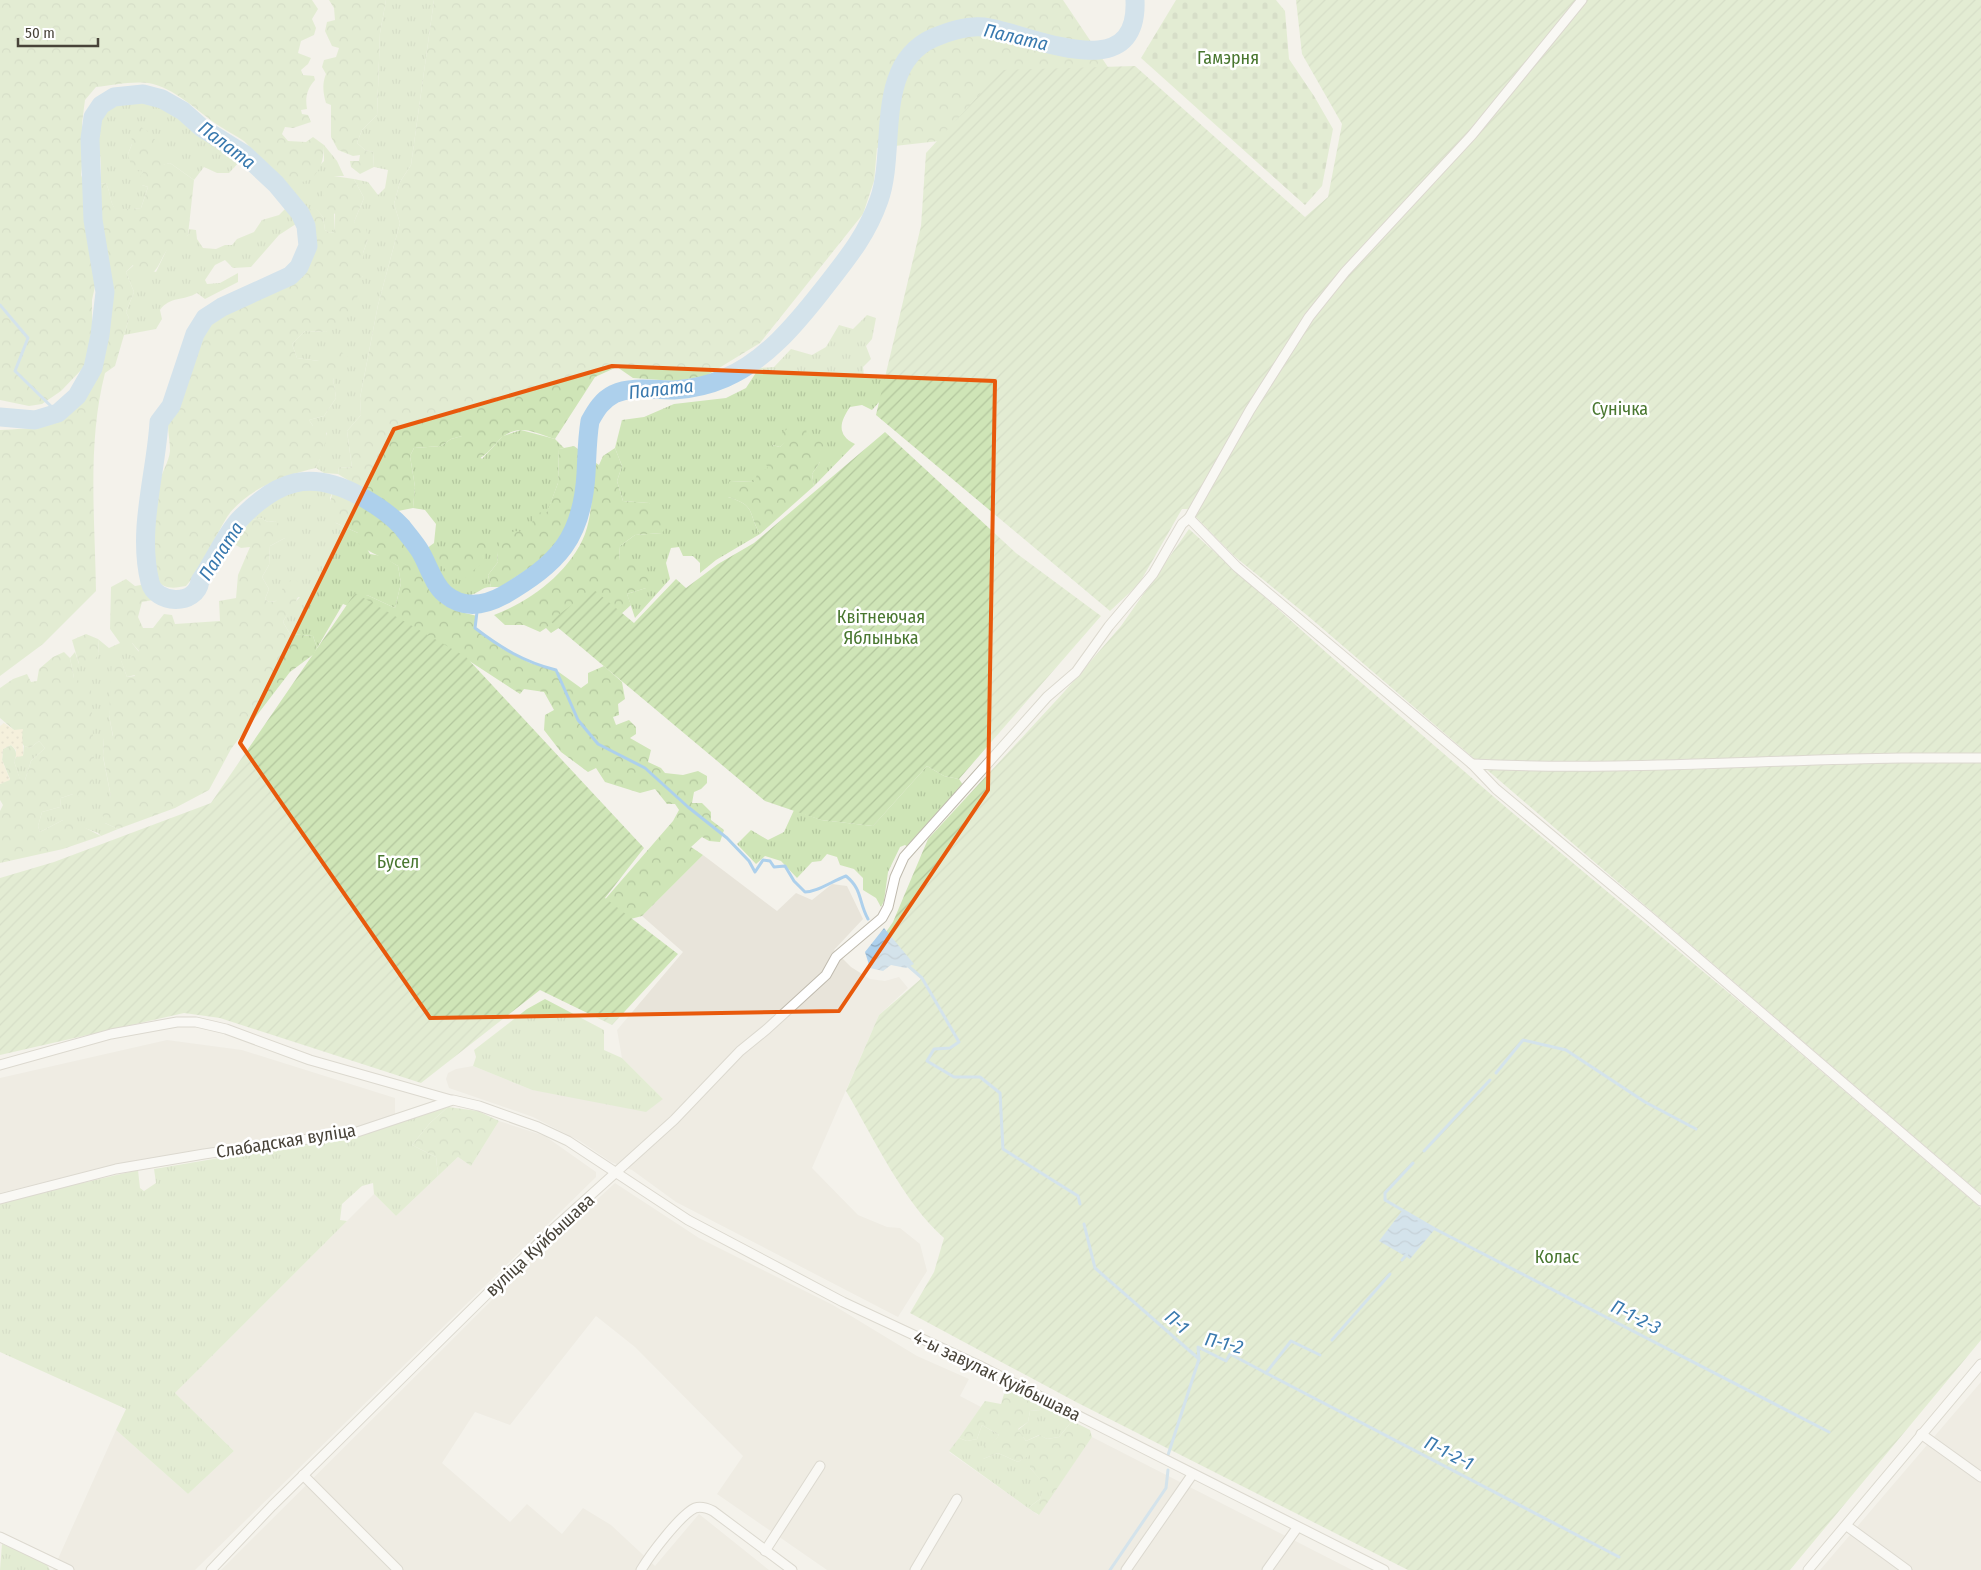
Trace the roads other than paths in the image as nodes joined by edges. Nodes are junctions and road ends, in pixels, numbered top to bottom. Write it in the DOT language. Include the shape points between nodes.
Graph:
graph roads {
  1 [pos="1582,0"];
  2 [pos="1189,518"];
  3 [pos="1981,758"];
  4 [pos="1472,764"];
  5 [pos="0,1065"];
  6 [pos="453,1100"];
  7 [pos="615,1174"];
  8 [pos="0,1199"];
  9 [pos="1981,1201"];
  10 [pos="1981,1364"];
  11 [pos="1921,1434"];
  12 [pos="820,1466"];
  13 [pos="1192,1474"];
  14 [pos="303,1475"];
  15 [pos="1981,1477"];
  16 [pos="957,1499"];
  17 [pos="1846,1526"];
  18 [pos="1297,1528"];
  19 [pos="0,1537"];
  20 [pos="765,1551"];
  21 [pos="69,1570"];
  22 [pos="211,1570"];
  23 [pos="398,1570"];
  24 [pos="641,1570"];
  25 [pos="792,1570"];
  26 [pos="915,1570"];
  27 [pos="1126,1570"];
  28 [pos="1267,1570"];
  29 [pos="1384,1570"];
  30 [pos="1808,1570"];
  31 [pos="1906,1570"];
  1 -- 2 [label="street, вуліца Куйбышава" via="1472,135 1345,272 1310,317 1250,410"];
  2 -- 4 [label="street" via="1237,568"];
  2 -- 7 [label="street, вуліца Куйбышава" via="1182,524 1153,574 1076,672 1047,697 904,857 894,877 888,907 882,918 836,958 826,975 740,1051 674,1120"];
  3 -- 4 [label="street" via="1554,768"];
  4 -- 9 [label="street" via="1496,789"];
  5 -- 6 [label="street" via="111,1034 177,1022 196,1022 226,1029 310,1060"];
  6 -- 7 [label="street" via="538,1127 568,1141"];
  6 -- 8 [label="street, Слабадская вуліца" via="358,1132 116,1170"];
  7 -- 13 [label="street, 4-ы завулак Куйбышава" via="688,1220 835,1297 978,1365"];
  7 -- 14 [label="street, вуліца Куйбышава" via="552,1230"];
  10 -- 11 [label="street"];
  11 -- 15 [label="street"];
  11 -- 17 [label="street"];
  12 -- 20 [label="street"];
  13 -- 18 [label="street, 4-ы завулак Куйбышава"];
  13 -- 27 [label="street"];
  14 -- 22 [label="street, вуліца Куйбышава"];
  14 -- 23 [label="street"];
  16 -- 26 [label="street"];
  17 -- 30 [label="street"];
  17 -- 31 [label="street"];
  18 -- 28 [label="street"];
  18 -- 29 [label="street, 4-ы завулак Куйбышава"];
  19 -- 21 [label="street"];
  20 -- 24 [label="street" via="713,1511 694,1508"];
  20 -- 25 [label="street"];
}
